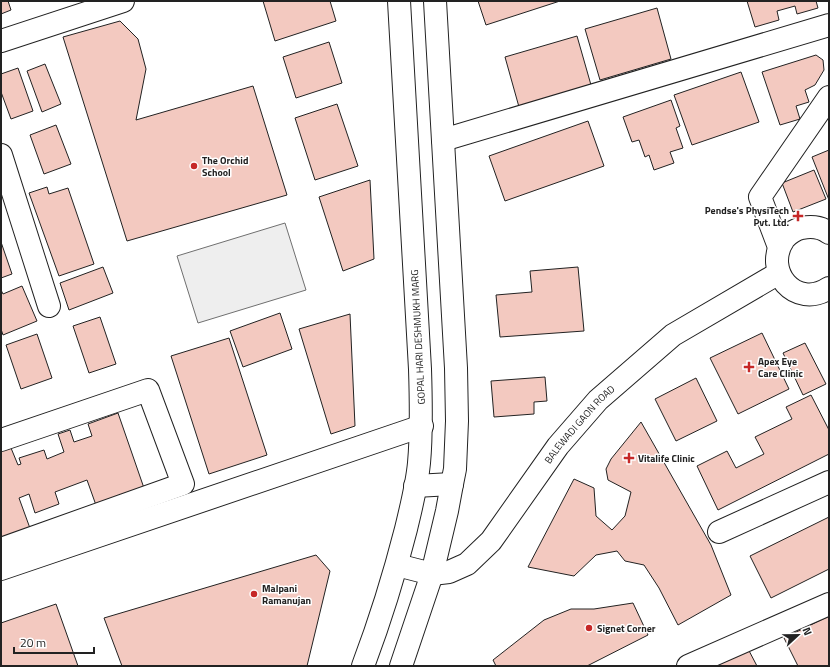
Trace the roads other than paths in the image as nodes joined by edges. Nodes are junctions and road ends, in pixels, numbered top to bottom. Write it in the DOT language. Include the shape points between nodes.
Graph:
graph roads {
  1 [pos="123,1"];
  2 [pos="399,1"];
  3 [pos="435,1"];
  4 [pos="829,25"];
  5 [pos="1,41"];
  6 [pos="829,97"];
  7 [pos="443,140"];
  8 [pos="1,155"];
  9 [pos="828,232"];
  10 [pos="779,247"];
  11 [pos="779,273"];
  12 [pos="827,296"];
  13 [pos="49,306"];
  14 [pos="422,426"];
  15 [pos="1,440"];
  16 [pos="829,482"];
  17 [pos="452,484"];
  18 [pos="415,486"];
  19 [pos="103,524"];
  20 [pos="719,532"];
  21 [pos="1,549"];
  22 [pos="397,565"];
  23 [pos="1,569"];
  24 [pos="432,574"];
  25 [pos="829,604"];
  26 [pos="364,666"];
  27 [pos="401,666"];
  28 [pos="688,666"];
  1 -- 5 [label="main road"];
  2 -- 14 [label="main road, GOPAL HARI DESHMUKH MARG"];
  3 -- 7 [label="main road"];
  4 -- 7 [label="main road"];
  6 -- 10 [label="main road" via="760,197"];
  7 -- 17 [label="main road" via="456,368 457,421"];
  8 -- 13 [label="main road"];
  9 -- 10 [label="main road" via="811,227 798,229 787,236"];
  10 -- 11 [label="main road" via="776,260"];
  11 -- 12 [label="main road" via="786,284 798,292"];
  11 -- 24 [label="main road, BALEWADI GAON ROAD" via="673,335 598,400 558,446 491,541 467,564 449,572"];
  14 -- 18 [label="main road, GOPAL HARI DESHMUKH MARG"];
  14 -- 19 [label="main road"];
  15 -- 19 [label="main road" via="148,390 183,484"];
  16 -- 20 [label="main road"];
  17 -- 18 [label="main road"];
  17 -- 24 [label="main road"];
  18 -- 22 [label="main road, GOPAL HARI DESHMUKH MARG"];
  19 -- 21 [label="main road"];
  19 -- 23 [label="main road"];
  22 -- 24 [label="main road, BALEWADI GAON ROAD"];
  22 -- 26 [label="main road, GOPAL HARI DESHMUKH MARG"];
  24 -- 27 [label="main road"];
  25 -- 28 [label="main road"];
}
